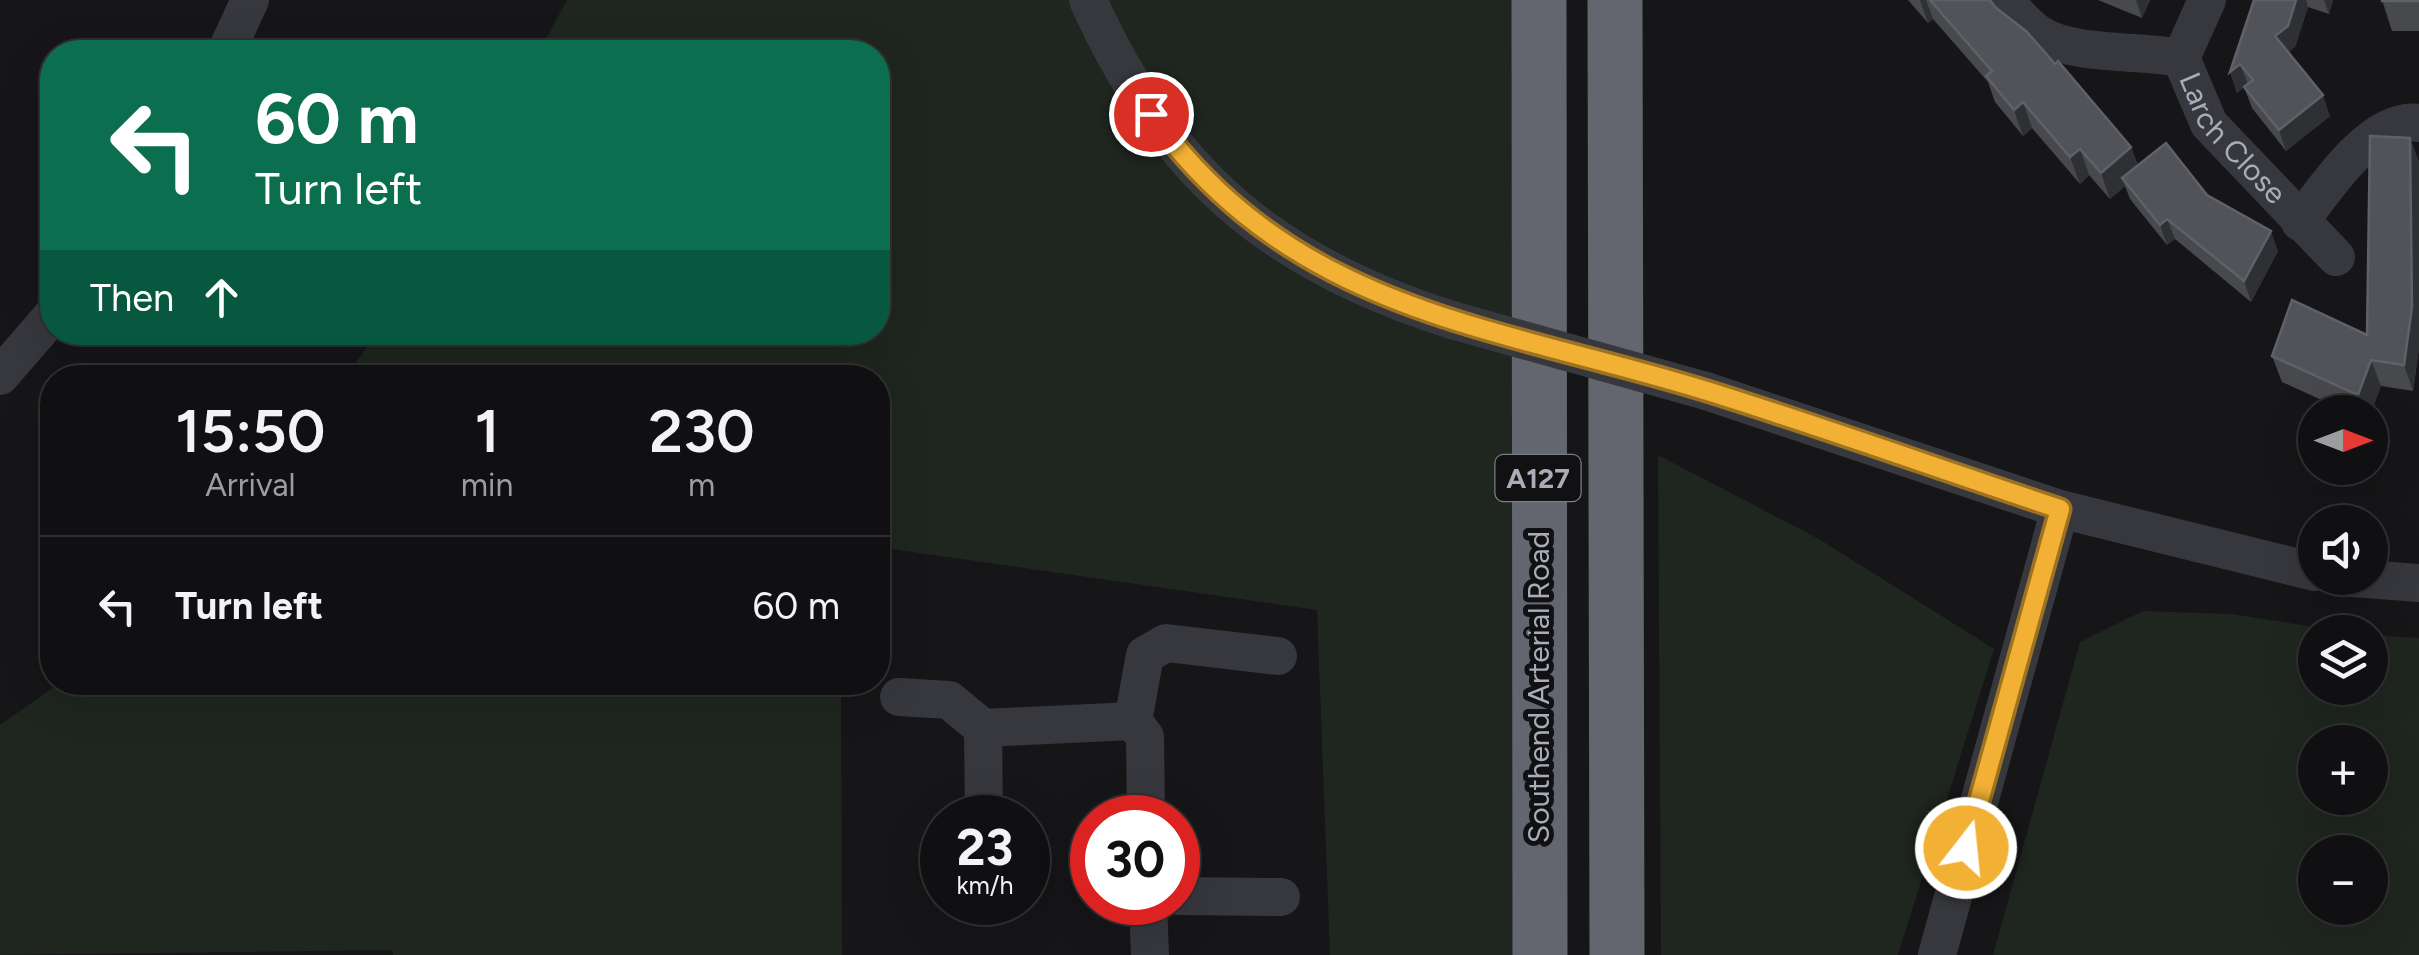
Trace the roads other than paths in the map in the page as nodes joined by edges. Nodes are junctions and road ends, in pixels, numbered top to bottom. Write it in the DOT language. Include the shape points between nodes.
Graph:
graph roads {
  1 [pos="250,0"];
  2 [pos="1088,0"];
  3 [pos="1538,0"];
  4 [pos="1615,0"];
  5 [pos="2004,0"];
  6 [pos="2207,0"];
  7 [pos="232,40"];
  8 [pos="2181,58"];
  9 [pos="2419,123"];
  10 [pos="2300,222"];
  11 [pos="2336,257"];
  12 [pos="40,330"];
  13 [pos="0,376"];
  14 [pos="2060,509"];
  15 [pos="2298,568"];
  16 [pos="2388,581"];
  17 [pos="2419,583"];
  18 [pos="1278,656"];
  19 [pos="900,696"];
  20 [pos="1133,721"];
  21 [pos="982,728"];
  22 [pos="983,795"];
  23 [pos="1146,795"];
  24 [pos="1200,896"];
  25 [pos="1282,898"];
  26 [pos="1149,925"];
  27 [pos="1150,955"];
  28 [pos="1540,955"];
  29 [pos="1617,955"];
  30 [pos="1937,955"];
  1 -- 7 [label="street"];
  2 -- 14 [label="street, bridge" via="1134,91 1204,178 1336,277 1452,320 1706,391"];
  3 -- 28 [label="highway, Southend Arterial Road / A127"];
  4 -- 29 [label="highway, A127"];
  5 -- 8 [label="street" via="2040,36 2096,52 2140,50"];
  6 -- 8 [label="street, Larch Close"];
  8 -- 10 [label="street, Larch Close" via="2209,124"];
  9 -- 10 [label="street" via="2380,132 2338,170"];
  10 -- 11 [label="street, Larch Close"];
  12 -- 13 [label="street"];
  14 -- 15 [label="street"];
  14 -- 30 [label="street"];
  16 -- 17 [label="street"];
  18 -- 20 [label="street" via="1166,643 1146,655"];
  19 -- 21 [label="street" via="949,700"];
  20 -- 21 [label="street"];
  20 -- 23 [label="street" via="1145,736"];
  21 -- 22 [label="street"];
  24 -- 25 [label="street"];
  26 -- 27 [label="street"];
}
